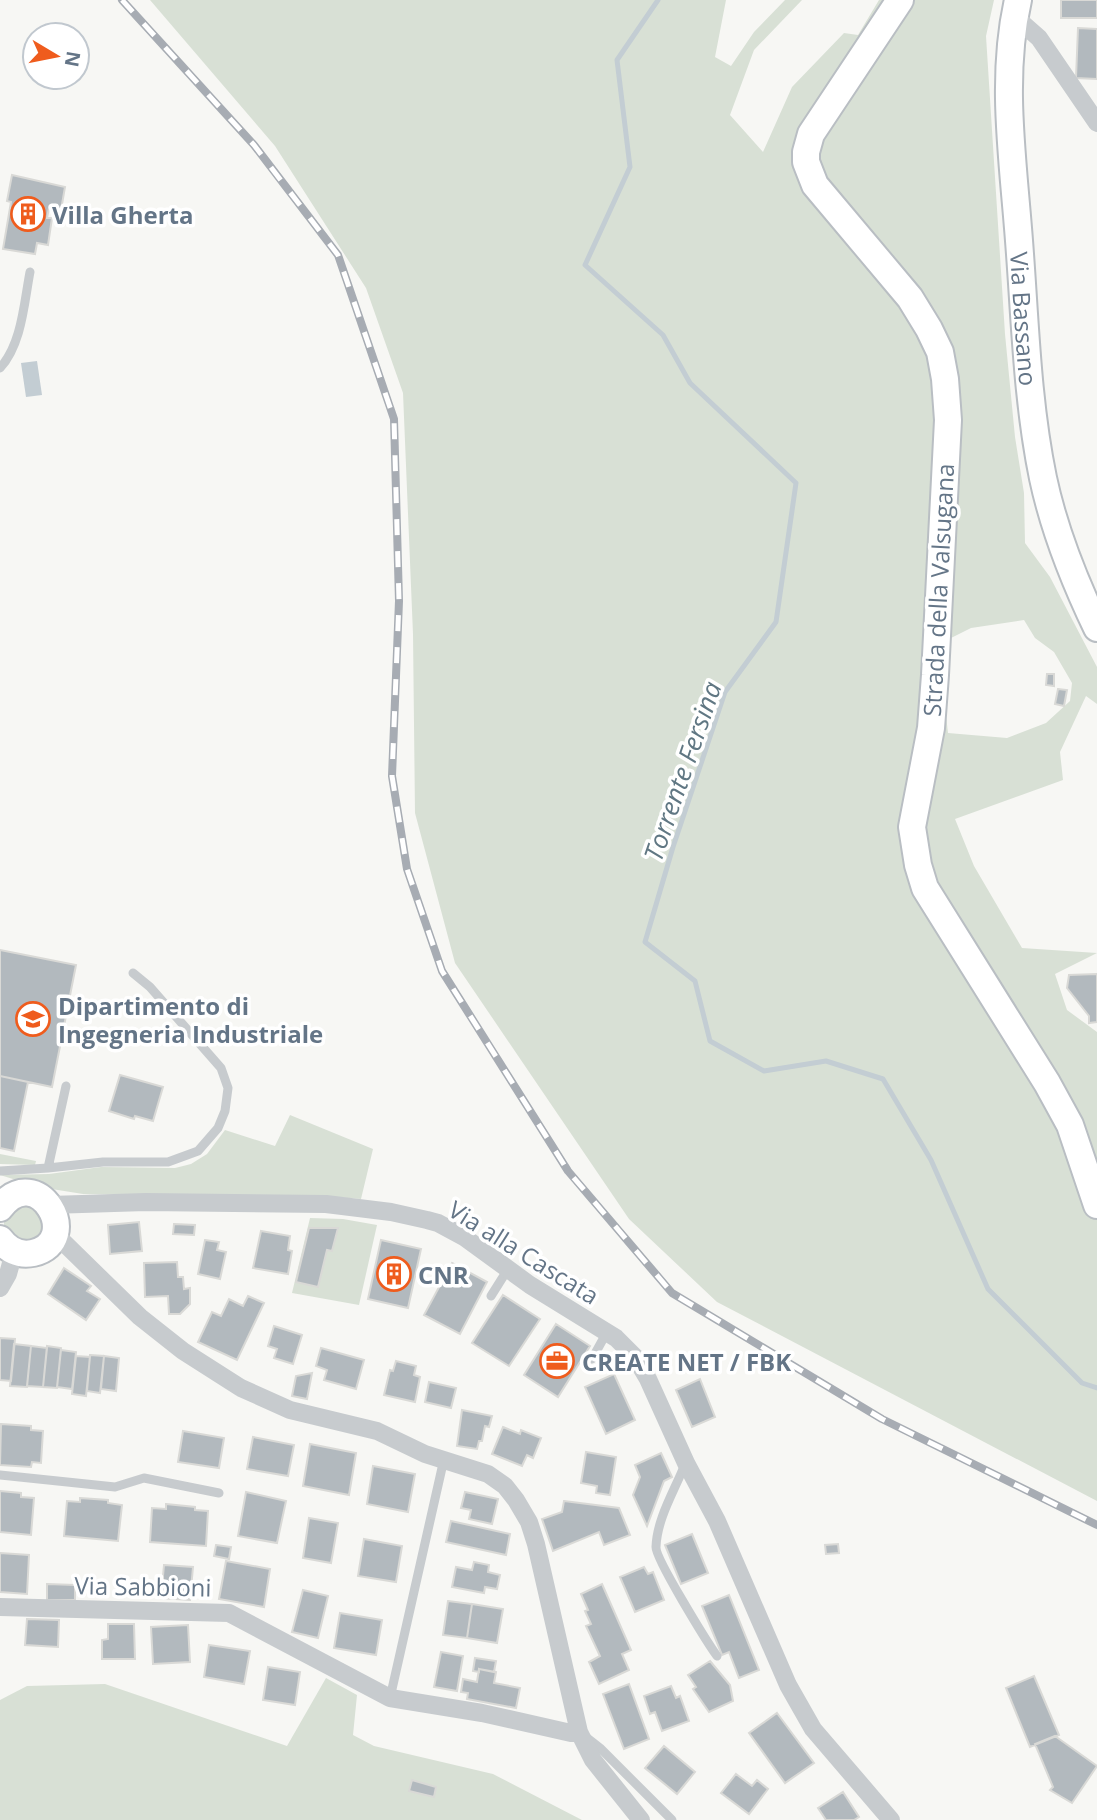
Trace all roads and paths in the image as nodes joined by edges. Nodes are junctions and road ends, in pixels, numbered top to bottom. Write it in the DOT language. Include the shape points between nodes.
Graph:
graph roads {
  1 [pos="900,0"];
  2 [pos="1012,10"];
  3 [pos="1097,123"];
  4 [pos="30,272"];
  5 [pos="0,368"];
  6 [pos="1097,628"];
  7 [pos="133,973"];
  8 [pos="66,1086"];
  9 [pos="48,1168"];
  10 [pos="0,1171"];
  11 [pos="12,1189"];
  12 [pos="50,1205"];
  13 [pos="1097,1205"];
  14 [pos="0,1208"];
  15 [pos="55,1234"];
  16 [pos="7,1246"];
  17 [pos="508,1269"];
  18 [pos="0,1288"];
  19 [pos="491,1296"];
  20 [pos="607,1332"];
  21 [pos="592,1359"];
  22 [pos="444,1459"];
  23 [pos="686,1463"];
  24 [pos="0,1475"];
  25 [pos="219,1493"];
  26 [pos="0,1607"];
  27 [pos="717,1656"];
  28 [pos="390,1698"];
  29 [pos="579,1732"];
  30 [pos="641,1820"];
  31 [pos="672,1820"];
  32 [pos="891,1820"];
  1 -- 13 [label="main road, Strada della Valsugana" via="811,134 806,162 815,185 910,298 940,352 945,379 948,420 935,675 931,727 912,827 918,865 925,888 1070,1125"];
  2 -- 3 [label="street" via="1039,38"];
  2 -- 6 [label="main road, Via Bassano" via="1012,148 1033,417 1058,535"];
  4 -- 5 [label="lane" via="12,351"];
  7 -- 9 [label="lane" via="221,1068 228,1088 218,1128 198,1151 168,1162"];
  8 -- 9 [label="lane"];
  9 -- 10 [label="lane"];
  11 -- 12 [label="main road" via="33,1194"];
  11 -- 14 [label="main road" via="14,1196"];
  12 -- 15 [label="main road"];
  12 -- 17 [label="street, Via alla Cascata" via="350,1206 438,1223"];
  15 -- 16 [label="main road" via="43,1249 33,1253"];
  15 -- 22 [label="street" via="140,1317 241,1388 290,1410 377,1431"];
  16 -- 18 [label="street" via="8,1274"];
  17 -- 19 [label="lane"];
  17 -- 20 [label="street, Via alla Cascata"];
  20 -- 21 [label="lane"];
  20 -- 23 [label="street, Via alla Cascata" via="635,1357"];
  22 -- 28 [label="lane"];
  22 -- 29 [label="street" via="488,1474 505,1486 528,1522"];
  23 -- 27 [label="lane" via="660,1525 655,1550"];
  23 -- 32 [label="street, Via alla Cascata" via="717,1521 788,1685 813,1729"];
  24 -- 25 [label="lane" via="115,1487 144,1478"];
  26 -- 28 [label="street, Via Sabbioni" via="229,1613"];
  28 -- 29 [label="street, Via Sabbioni"];
  29 -- 30 [label="street" via="593,1760"];
  29 -- 31 [label="lane"];
}
